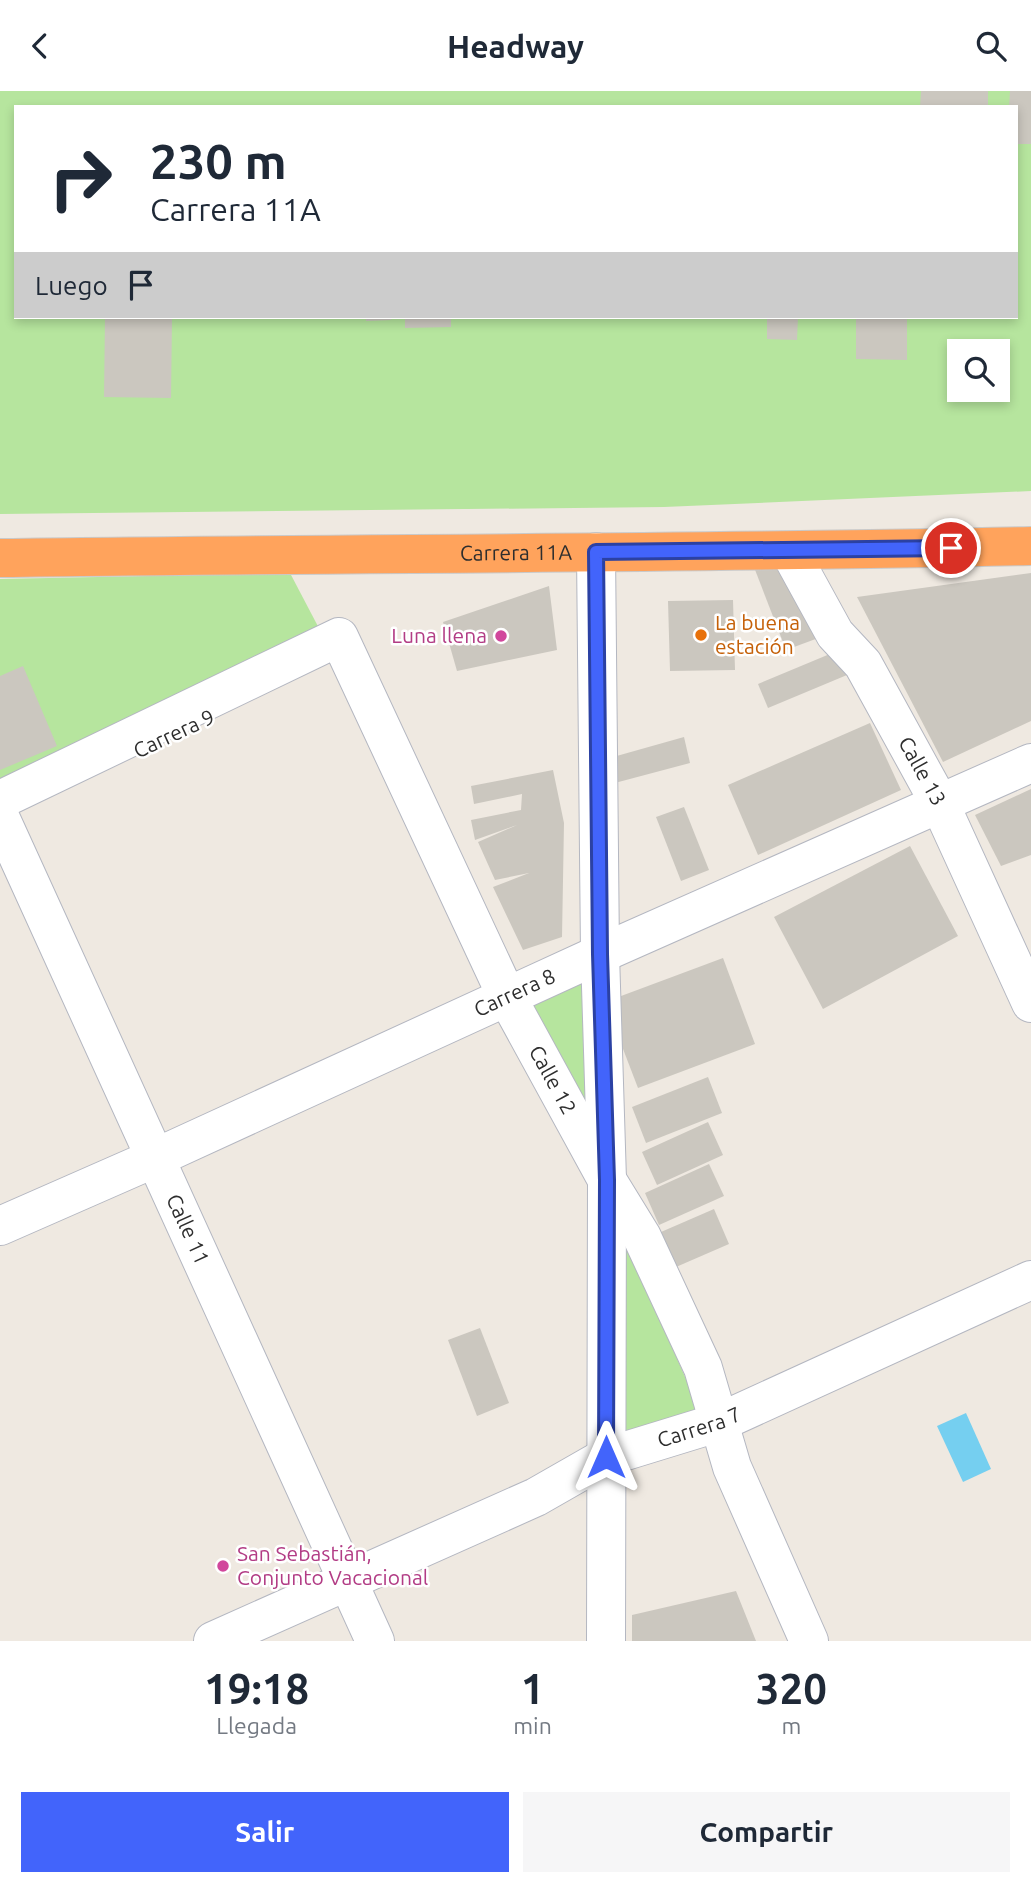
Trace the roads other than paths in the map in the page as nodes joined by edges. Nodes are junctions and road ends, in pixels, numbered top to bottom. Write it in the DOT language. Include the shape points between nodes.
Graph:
graph roads {
  1 [pos="1031,546"];
  2 [pos="596,552"];
  3 [pos="790,552"];
  4 [pos="0,558"];
  5 [pos="344,645"];
  6 [pos="1031,763"];
  7 [pos="0,800"];
  8 [pos="940,804"];
  9 [pos="0,816"];
  10 [pos="600,954"];
  11 [pos="507,997"];
  12 [pos="1031,1003"];
  13 [pos="155,1158"];
  14 [pos="607,1180"];
  15 [pos="0,1226"];
  16 [pos="1031,1280"];
  17 [pos="720,1422"];
  18 [pos="606,1457"];
  19 [pos="347,1580"];
  20 [pos="213,1641"];
  21 [pos="375,1641"];
  22 [pos="606,1641"];
  23 [pos="809,1641"];
  1 -- 3 [label="highway, Carrera 11A"];
  2 -- 3 [label="highway, Carrera 11A"];
  2 -- 4 [label="highway, Carrera 11A"];
  2 -- 10 [label="street"];
  3 -- 8 [label="street, Calle 13" via="835,634 863,664"];
  5 -- 7 [label="street, Carrera 9"];
  5 -- 9 [label="street, Carrera 9"];
  5 -- 11 [label="street, Calle 12"];
  6 -- 8 [label="street, Carrera 8"];
  8 -- 10 [label="street, Carrera 8"];
  8 -- 12 [label="street, Calle 13"];
  9 -- 13 [label="street, Calle 11"];
  10 -- 11 [label="street, Carrera 8"];
  10 -- 14 [label="street"];
  11 -- 13 [label="street, Carrera 8"];
  11 -- 14 [label="street, Calle 12"];
  13 -- 15 [label="street, Carrera 8"];
  13 -- 19 [label="street, Calle 11"];
  14 -- 17 [label="street, Calle 12" via="642,1237 703,1368"];
  14 -- 18 [label="street"];
  16 -- 17 [label="street, Carrera 7"];
  17 -- 18 [label="street, Carrera 7"];
  17 -- 23 [label="street, Calle 12" via="732,1467"];
  18 -- 19 [label="street, Carrera 7" via="536,1497"];
  18 -- 22 [label="street"];
  19 -- 20 [label="street, Carrera 7"];
  19 -- 21 [label="street, Calle 11"];
}
